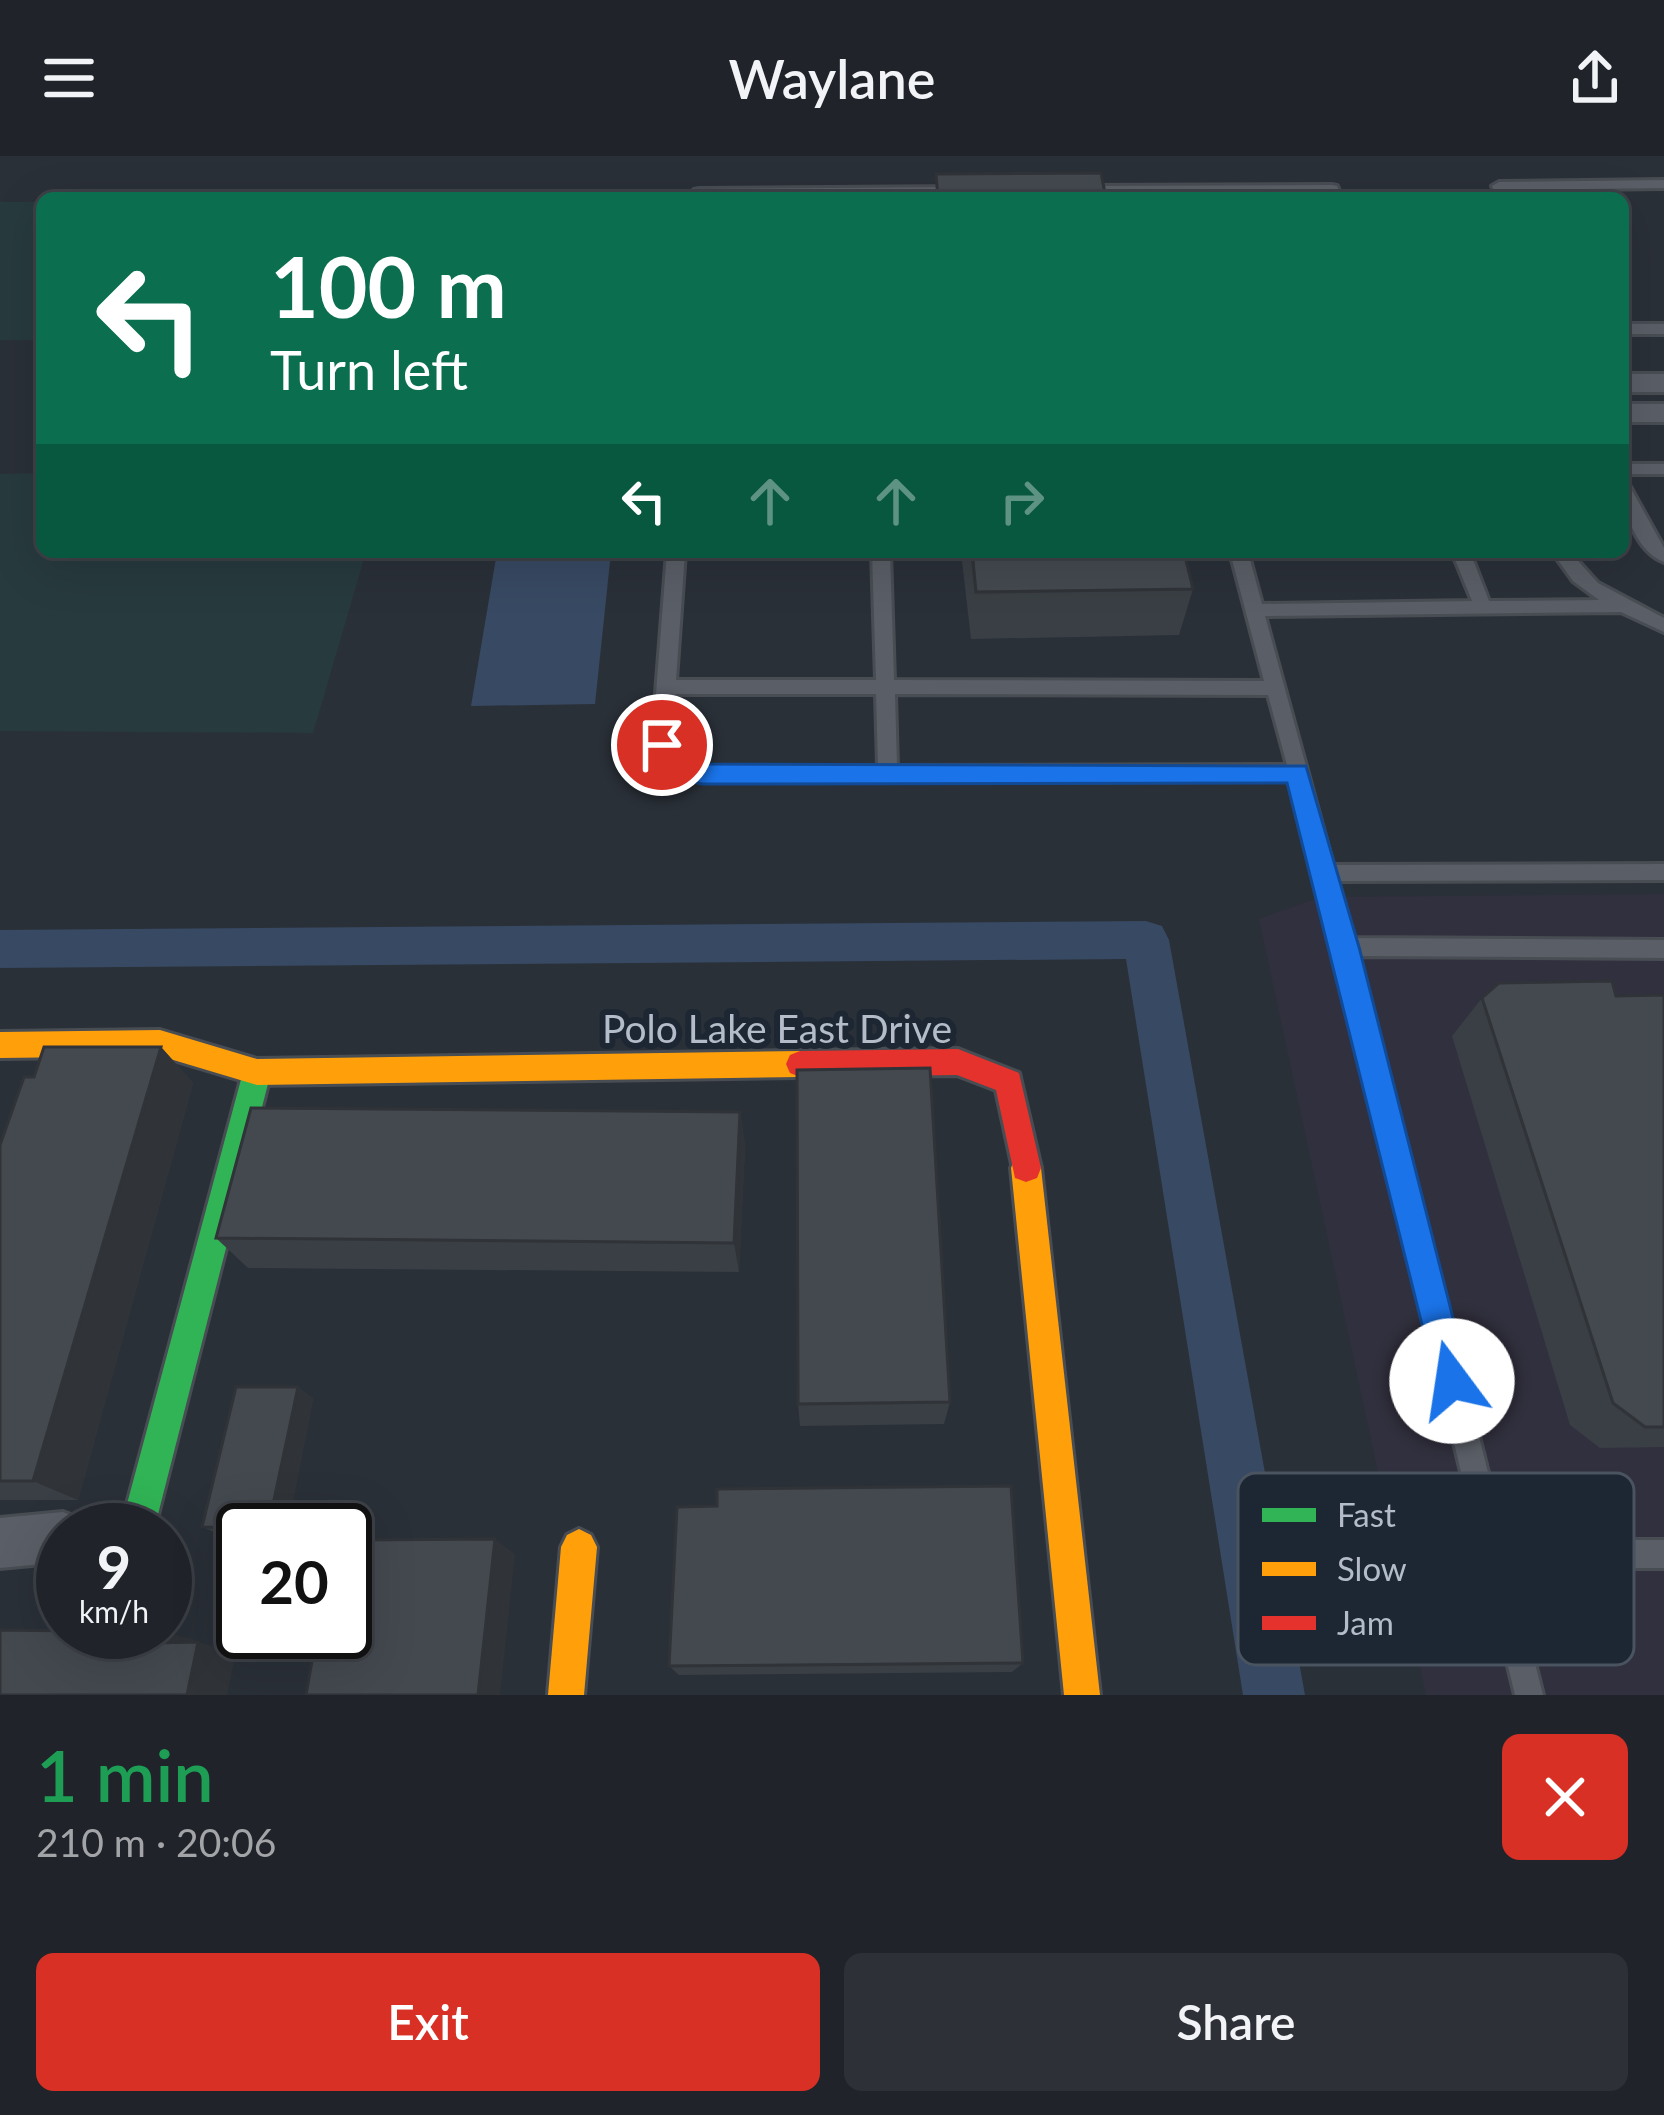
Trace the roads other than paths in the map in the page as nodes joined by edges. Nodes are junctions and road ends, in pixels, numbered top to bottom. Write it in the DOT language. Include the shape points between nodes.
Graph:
graph roads {
  1 [pos="1664,184"];
  2 [pos="1055,190"];
  3 [pos="985,191"];
  4 [pos="956,192"];
  5 [pos="1102,192"];
  6 [pos="1222,192"];
  7 [pos="1333,192"];
  8 [pos="1502,192"];
  9 [pos="1629,329"];
  10 [pos="1664,329"];
  11 [pos="1629,383"];
  12 [pos="1664,383"];
  13 [pos="1629,413"];
  14 [pos="1664,413"];
  15 [pos="1629,469"];
  16 [pos="1664,469"];
  17 [pos="1629,501"];
  18 [pos="1664,556"];
  19 [pos="676,558"];
  20 [pos="881,558"];
  21 [pos="1241,558"];
  22 [pos="1463,558"];
  23 [pos="1564,558"];
  24 [pos="1626,606"];
  25 [pos="1484,608"];
  26 [pos="1254,610"];
  27 [pos="1664,626"];
  28 [pos="666,687"];
  29 [pos="886,688"];
  30 [pos="1275,688"];
  31 [pos="1297,773"];
  32 [pos="888,775"];
  33 [pos="1664,872"];
  34 [pos="1325,873"];
  35 [pos="1346,947"];
  36 [pos="1664,949"];
  37 [pos="21,1044"];
  38 [pos="257,1072"];
  39 [pos="28,1085"];
  40 [pos="1475,1473"];
  41 [pos="144,1503"];
  42 [pos="36,1540"];
  43 [pos="0,1543"];
  44 [pos="579,1547"];
  45 [pos="1522,1665"];
  46 [pos="566,1695"];
  47 [pos="1082,1695"];
  48 [pos="1529,1695"];
  1 -- 8 [label="lane" via="1499,186"];
  2 -- 5 [label="lane"];
  3 -- 4 [label="lane"];
  6 -- 7 [label="lane"];
  9 -- 10 [label="lane"];
  11 -- 12 [label="street"];
  13 -- 14 [label="street"];
  15 -- 16 [label="lane"];
  17 -- 18 [label="lane"];
  19 -- 28 [label="lane"];
  20 -- 29 [label="lane"];
  21 -- 26 [label="lane"];
  22 -- 25 [label="lane"];
  23 -- 24 [label="lane" via="1594,589"];
  24 -- 25 [label="lane"];
  24 -- 27 [label="lane"];
  25 -- 26 [label="lane"];
  26 -- 30 [label="lane"];
  28 -- 29 [label="lane"];
  28 -- 32 [label="lane" via="662,745 675,769"];
  29 -- 30 [label="lane"];
  29 -- 32 [label="lane"];
  30 -- 31 [label="lane"];
  31 -- 32 [label="lane"];
  31 -- 34 [label="lane"];
  33 -- 34 [label="lane"];
  34 -- 35 [label="lane"];
  35 -- 36 [label="lane"];
  35 -- 40 [label="lane"];
  37 -- 38 [label="street, Polo Lake East Drive" via="160,1043"];
  37 -- 39 [label="street"];
  38 -- 41 [label="street"];
  38 -- 47 [label="street, Polo Lake East Drive" via="958,1062 1009,1082 1022,1132"];
  42 -- 43 [label="street"];
  44 -- 46 [label="street"];
  45 -- 48 [label="lane"];
}
